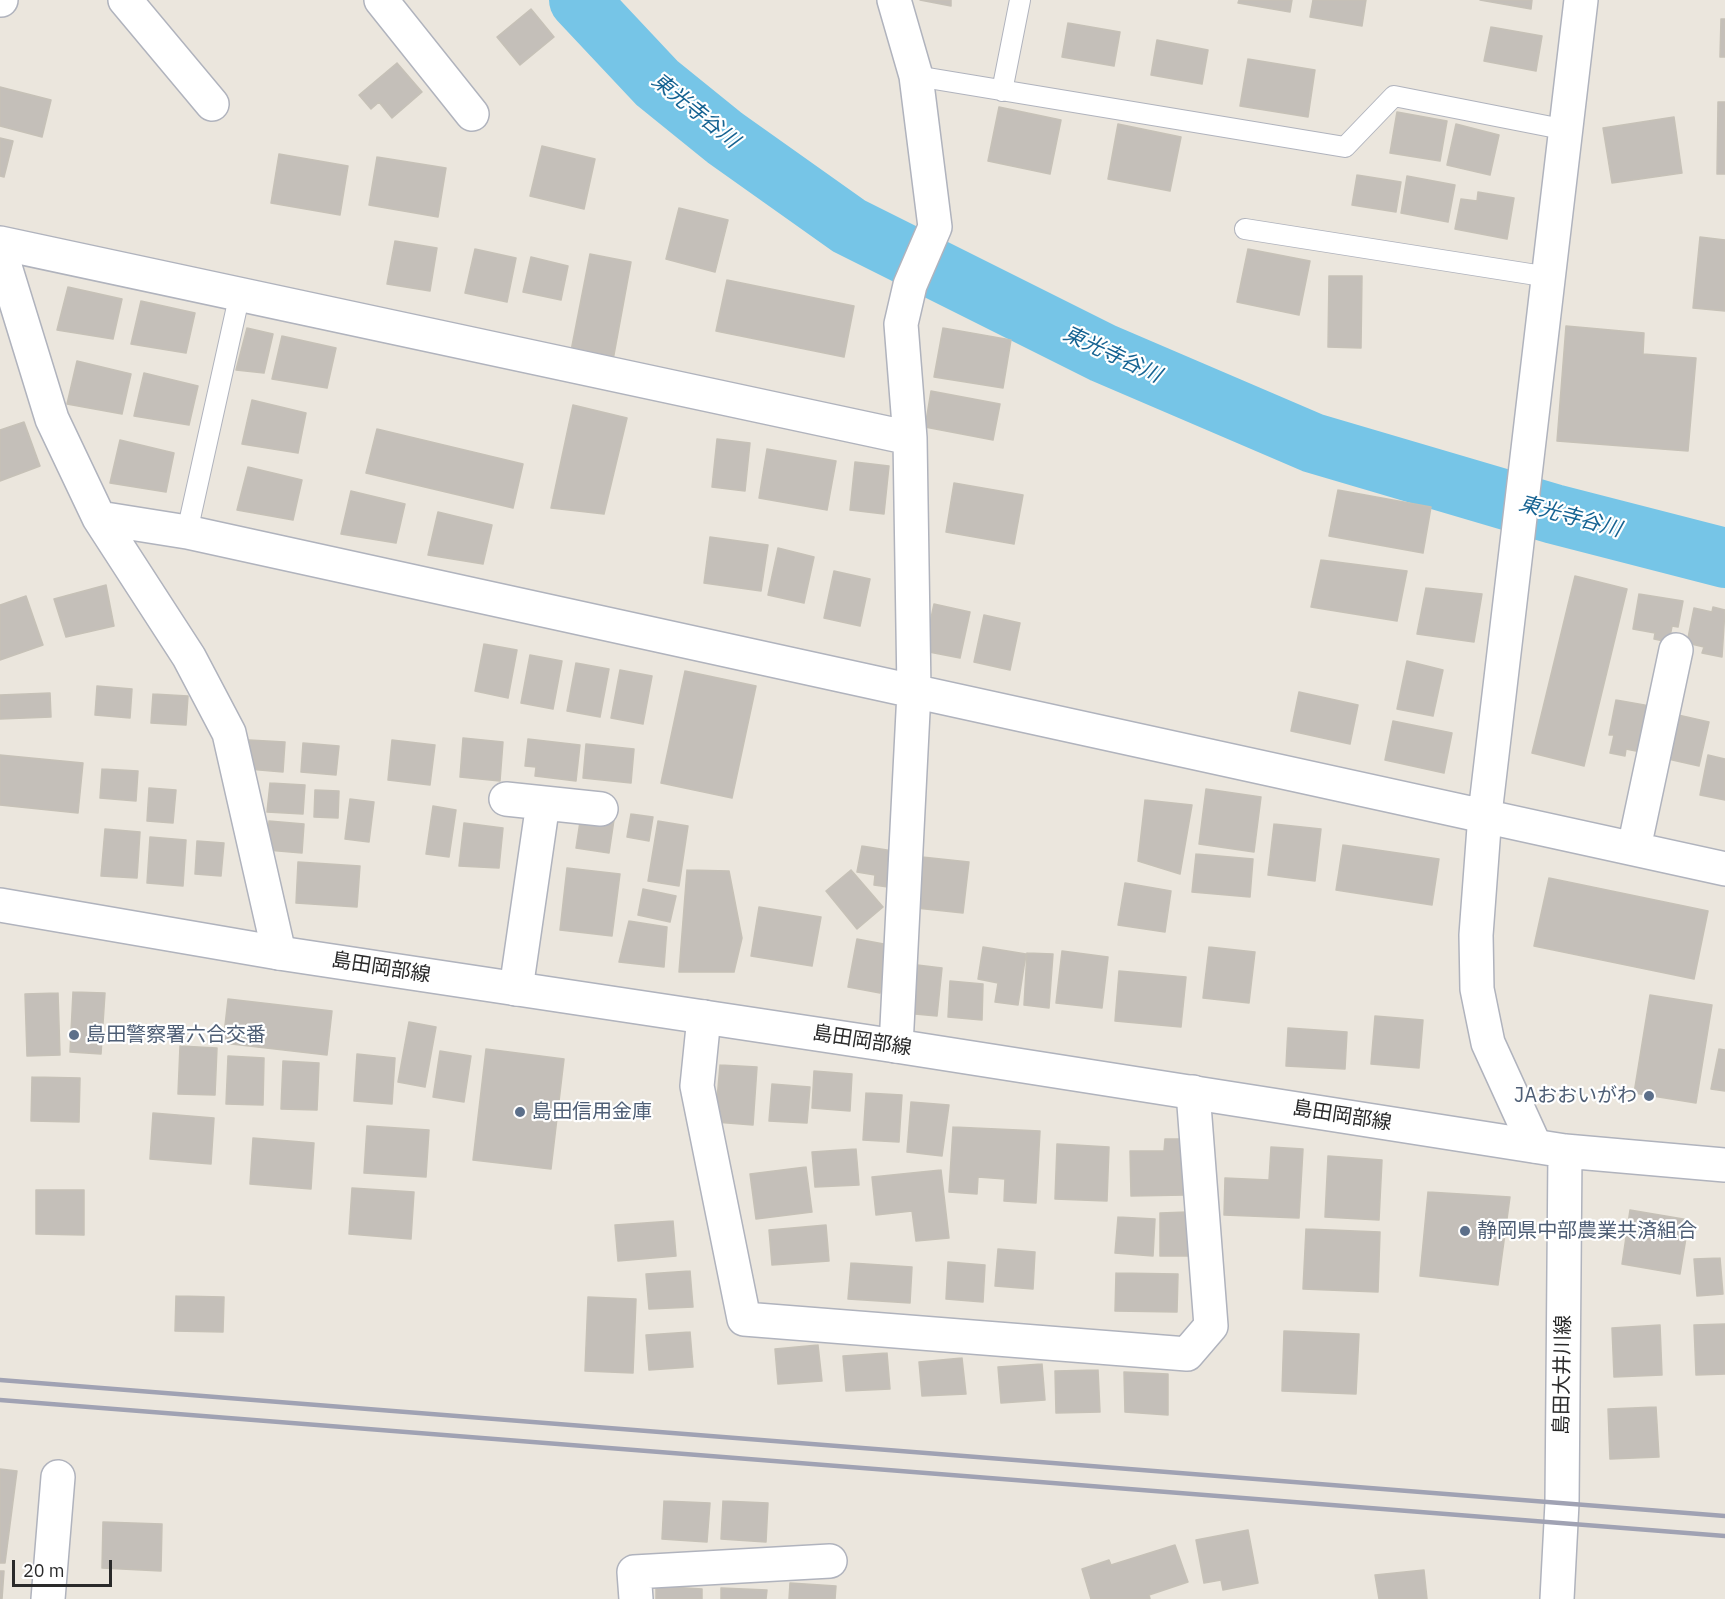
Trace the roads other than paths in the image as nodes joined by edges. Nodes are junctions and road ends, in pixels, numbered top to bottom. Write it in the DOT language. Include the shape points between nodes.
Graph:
graph roads {
  1 [pos="125,0"];
  2 [pos="381,0"];
  3 [pos="894,0"];
  4 [pos="1020,0"];
  5 [pos="1581,0"];
  6 [pos="916,76"];
  7 [pos="1002,91"];
  8 [pos="212,104"];
  9 [pos="472,114"];
  10 [pos="1567,130"];
  11 [pos="1245,229"];
  12 [pos="0,243"];
  13 [pos="0,250"];
  14 [pos="1549,277"];
  15 [pos="240,293"];
  16 [pos="910,438"];
  17 [pos="99,518"];
  18 [pos="187,532"];
  19 [pos="1676,650"];
  20 [pos="914,692"];
  21 [pos="506,799"];
  22 [pos="543,803"];
  23 [pos="601,809"];
  24 [pos="1485,814"];
  25 [pos="1634,848"];
  26 [pos="1725,869"];
  27 [pos="0,904"];
  28 [pos="279,953"];
  29 [pos="516,989"];
  30 [pos="704,1017"];
  31 [pos="896,1046"];
  32 [pos="1193,1092"];
  33 [pos="1550,1149"];
  34 [pos="1725,1165"];
  35 [pos="58,1477"];
  36 [pos="830,1561"];
  37 [pos="48,1599"];
  38 [pos="636,1599"];
  39 [pos="1557,1599"];
  1 -- 8 [label="street"];
  2 -- 9 [label="street"];
  3 -- 6 [label="street"];
  4 -- 7 [label="lane"];
  5 -- 10 [label="street"];
  6 -- 7 [label="lane"];
  6 -- 16 [label="street" via="935,227 910,285 901,324"];
  7 -- 10 [label="lane" via="1345,147 1394,96"];
  10 -- 14 [label="street"];
  11 -- 14 [label="lane"];
  12 -- 15 [label="street"];
  13 -- 17 [label="street" via="52,419"];
  14 -- 24 [label="street"];
  15 -- 16 [label="street"];
  15 -- 18 [label="lane"];
  16 -- 20 [label="street"];
  17 -- 18 [label="street"];
  17 -- 28 [label="street" via="189,657 229,733"];
  18 -- 20 [label="street"];
  19 -- 25 [label="street"];
  20 -- 24 [label="street"];
  20 -- 31 [label="street"];
  21 -- 22 [label="street"];
  22 -- 23 [label="street"];
  22 -- 29 [label="street"];
  24 -- 25 [label="street"];
  24 -- 33 [label="street" via="1476,935 1477,989 1488,1043"];
  25 -- 26 [label="street"];
  27 -- 28 [label="street, 島田岡部線"];
  28 -- 29 [label="street, 島田岡部線"];
  29 -- 30 [label="street, 島田岡部線"];
  30 -- 31 [label="street, 島田岡部線"];
  30 -- 32 [label="street" via="697,1086 744,1319 1187,1354 1211,1326"];
  31 -- 32 [label="street, 島田岡部線"];
  32 -- 33 [label="street, 島田岡部線"];
  33 -- 34 [label="street, 島田岡部線"];
  33 -- 39 [label="street, 島田大井川線" via="1562,1503"];
  35 -- 37 [label="street"];
  36 -- 38 [label="street" via="634,1572"];
}
